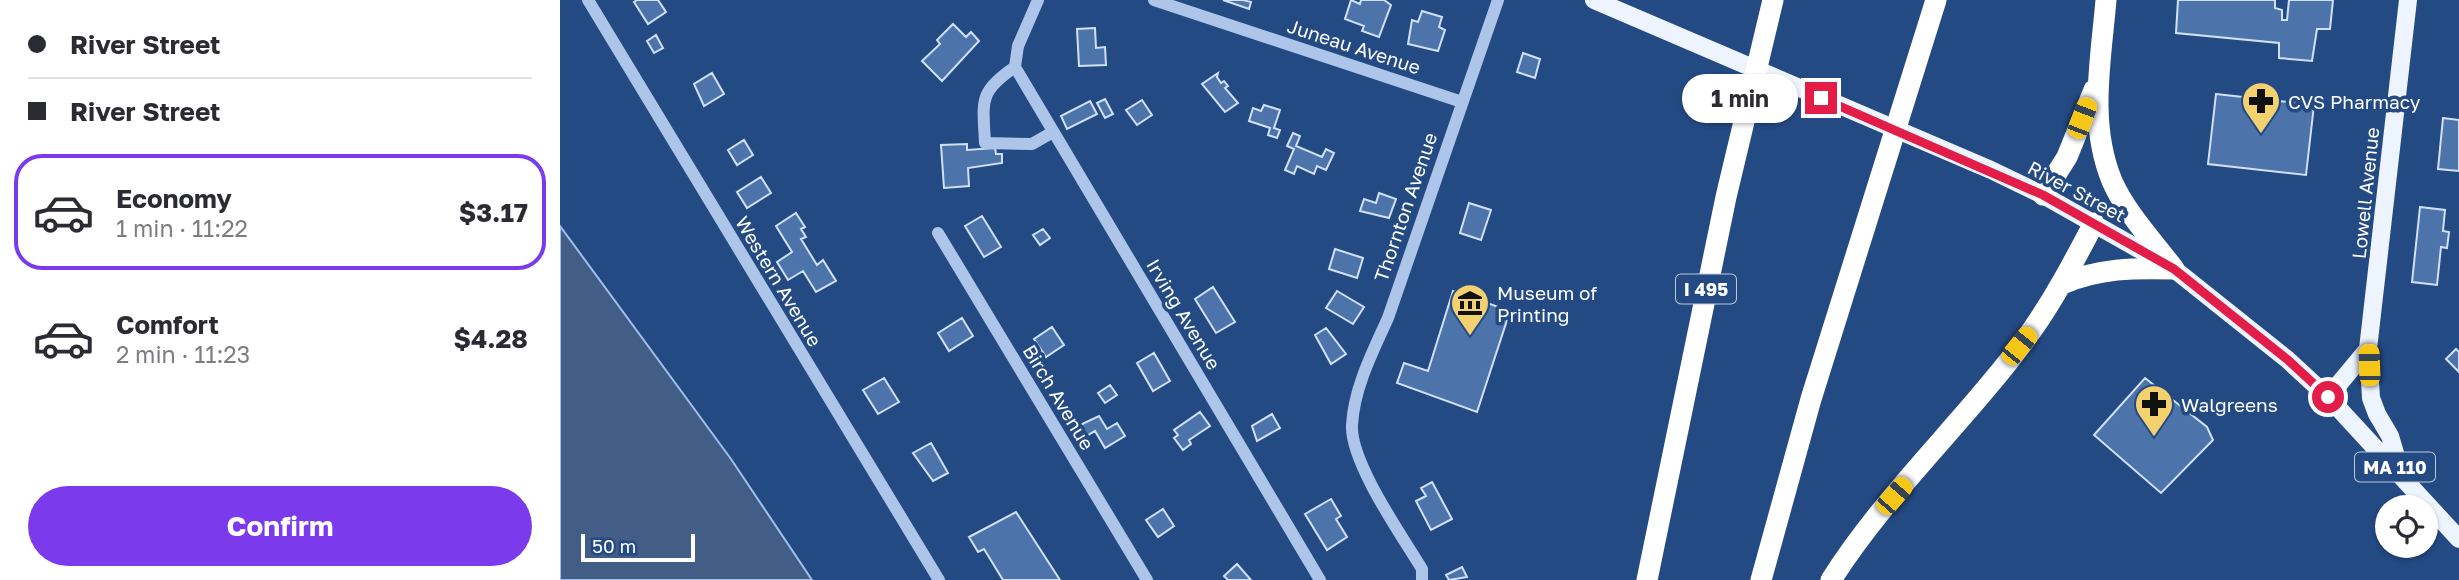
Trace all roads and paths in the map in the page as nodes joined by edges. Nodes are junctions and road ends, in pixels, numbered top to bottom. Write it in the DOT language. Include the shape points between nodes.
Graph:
graph roads {
  1 [pos="587,0"];
  2 [pos="1038,0"];
  3 [pos="1154,0"];
  4 [pos="1498,0"];
  5 [pos="1594,0"];
  6 [pos="1773,0"];
  7 [pos="1936,0"];
  8 [pos="2106,0"];
  9 [pos="2408,0"];
  10 [pos="1015,67"];
  11 [pos="2098,79"];
  12 [pos="1462,102"];
  13 [pos="1053,132"];
  14 [pos="2043,195"];
  15 [pos="2094,223"];
  16 [pos="938,233"];
  17 [pos="2174,269"];
  18 [pos="2062,284"];
  19 [pos="2368,349"];
  20 [pos="2328,397"];
  21 [pos="2401,473"];
  22 [pos="2459,540"];
  23 [pos="939,580"];
  24 [pos="1147,580"];
  25 [pos="1320,580"];
  26 [pos="1422,580"];
  27 [pos="1647,580"];
  28 [pos="1761,580"];
  29 [pos="1831,580"];
  1 -- 23 [label="street, Western Avenue"];
  2 -- 10 [label="street" via="1014,57"];
  3 -- 12 [label="street, Juneau Avenue"];
  4 -- 12 [label="street, Thornton Avenue"];
  5 -- 14 [label="main road, River Street / MA 110"];
  6 -- 27 [label="highway, I 495" via="1726,197"];
  7 -- 28 [label="highway" via="1811,399"];
  8 -- 11 [label="highway"];
  9 -- 19 [label="main road, Lowell Avenue"];
  10 -- 13 [label="street, Irving Avenue"];
  10 -- 13 [label="street" via="992,83 983,102 985,143 1032,144"];
  11 -- 14 [label="highway" via="2067,157"];
  11 -- 17 [label="highway" via="2102,148 2112,182"];
  12 -- 26 [label="street, Thornton Avenue" via="1368,365 1352,427 1359,458 1422,569"];
  13 -- 25 [label="street, Irving Avenue"];
  14 -- 15 [label="main road, River Street / MA 110"];
  15 -- 17 [label="main road, River Street / MA 110"];
  15 -- 18 [label="highway"];
  16 -- 24 [label="street, Birch Avenue"];
  17 -- 18 [label="highway" via="2124,267"];
  17 -- 20 [label="main road, River Street / MA 110"];
  18 -- 29 [label="highway" via="2032,330 1942,442 1855,541"];
  19 -- 20 [label="main road"];
  19 -- 21 [label="main road, Lowell Avenue" via="2371,398 2390,436"];
  20 -- 21 [label="main road, River Street / MA 110"];
  21 -- 22 [label="main road, River Street / MA 110"];
}
